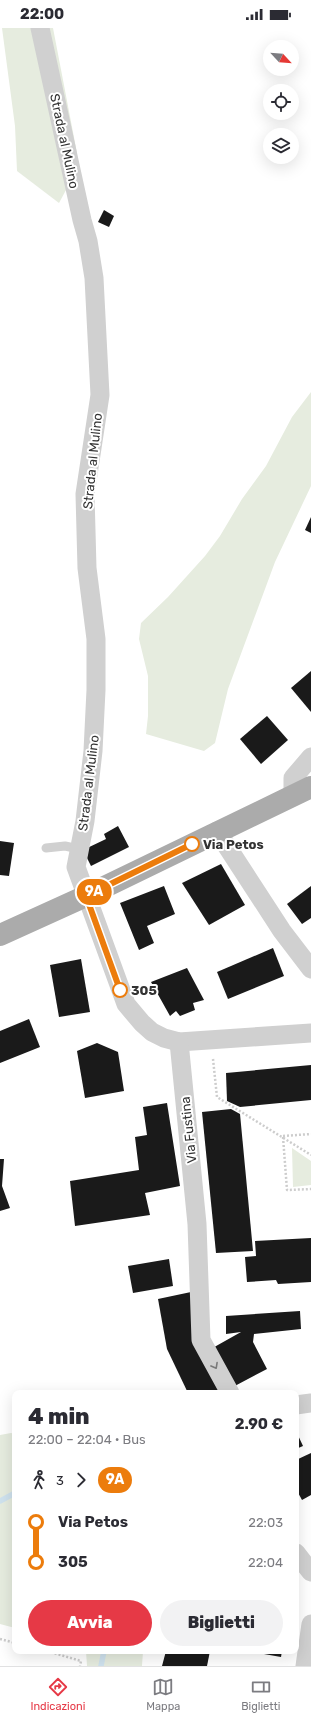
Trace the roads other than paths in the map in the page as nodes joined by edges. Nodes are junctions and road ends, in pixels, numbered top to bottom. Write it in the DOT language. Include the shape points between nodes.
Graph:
graph roads {
  1 [pos="40,28"];
  2 [pos="311,757"];
  3 [pos="302,791"];
  4 [pos="218,831"];
  5 [pos="46,848"];
  6 [pos="80,849"];
  7 [pos="86,896"];
  8 [pos="0,935"];
  9 [pos="311,969"];
  10 [pos="311,1033"];
  11 [pos="179,1042"];
  12 [pos="228,1390"];
  13 [pos="311,1403"];
  14 [pos="299,1405"];
  15 [pos="299,1557"];
  16 [pos="311,1572"];
  17 [pos="311,1624"];
  18 [pos="305,1666"];
  1 -- 6 [label="street, Strada al Mulino" via="88,241 94,286 100,395 85,494 86,568 96,639 96,690 93,751"];
  2 -- 3 [label="street" via="293,778"];
  3 -- 4 [label="main road"];
  4 -- 7 [label="main road"];
  4 -- 9 [label="street" via="282,931"];
  5 -- 6 [label="lane" via="64,846"];
  6 -- 7 [label="street, Strada al Mulino" via="76,867"];
  7 -- 8 [label="main road"];
  7 -- 11 [label="street" via="126,1004 152,1032"];
  10 -- 11 [label="street"];
  11 -- 12 [label="street, Via Fustina, one-way" via="197,1224 201,1340"];
  13 -- 14 [label="street"];
  15 -- 16 [label="street"];
  17 -- 18 [label="street"];
}
